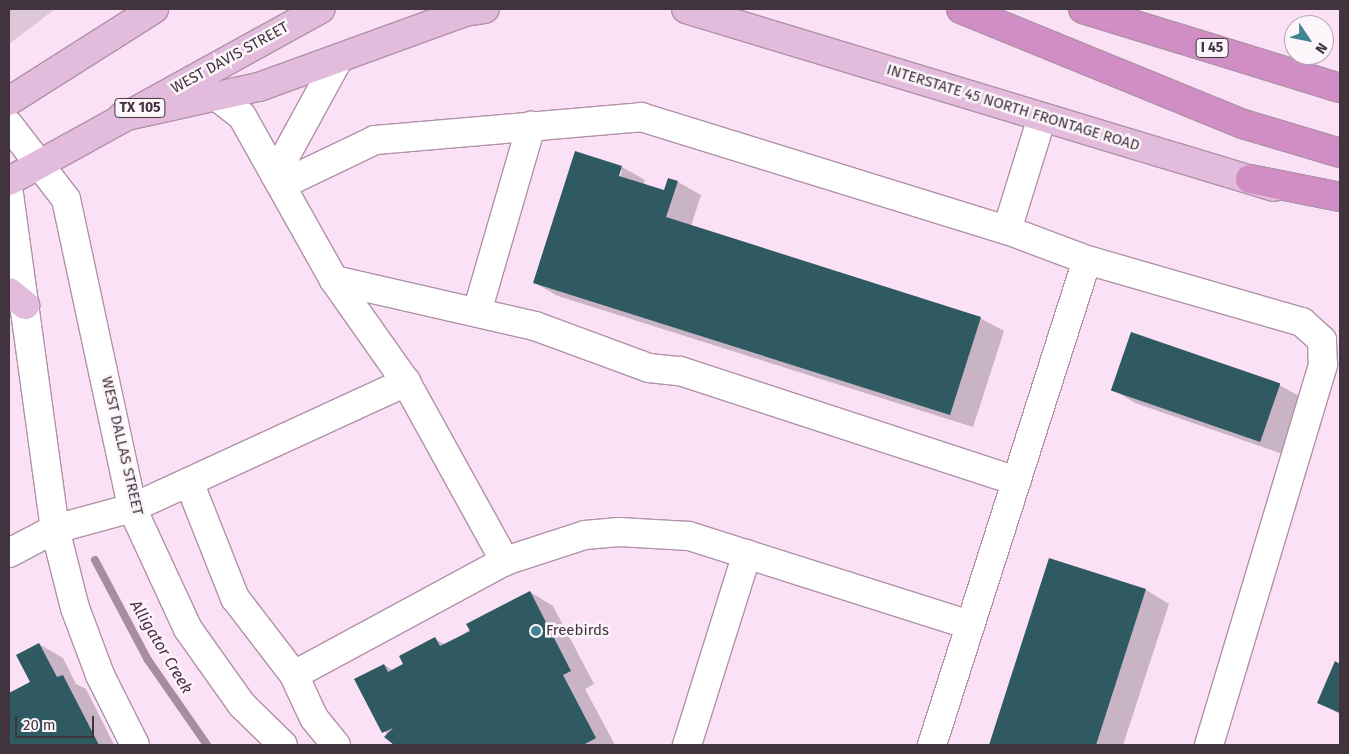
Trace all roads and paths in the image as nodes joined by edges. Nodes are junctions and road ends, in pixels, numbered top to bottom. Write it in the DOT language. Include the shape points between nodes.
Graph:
graph roads {
  1 [pos="154,9"];
  2 [pos="321,9"];
  3 [pos="485,9"];
  4 [pos="960,9"];
  5 [pos="1083,9"];
  6 [pos="698,11"];
  7 [pos="339,58"];
  8 [pos="1340,88"];
  9 [pos="220,99"];
  10 [pos="9,100"];
  11 [pos="1042,116"];
  12 [pos="122,117"];
  13 [pos="9,125"];
  14 [pos="531,126"];
  15 [pos="1340,153"];
  16 [pos="38,163"];
  17 [pos="1250,179"];
  18 [pos="278,180"];
  19 [pos="9,181"];
  20 [pos="9,194"];
  21 [pos="1340,197"];
  22 [pos="1340,207"];
  23 [pos="1007,230"];
  24 [pos="1087,260"];
  25 [pos="334,280"];
  26 [pos="17,299"];
  27 [pos="477,312"];
  28 [pos="406,382"];
  29 [pos="1016,481"];
  30 [pos="189,482"];
  31 [pos="132,508"];
  32 [pos="55,529"];
  33 [pos="9,554"];
  34 [pos="747,554"];
  35 [pos="505,561"];
  36 [pos="970,625"];
  37 [pos="294,674"];
  38 [pos="135,745"];
  39 [pos="283,745"];
  40 [pos="336,745"];
  41 [pos="687,745"];
  42 [pos="932,745"];
  43 [pos="1209,745"];
  1 -- 10 [label="main road"];
  2 -- 12 [label="main road, WEST DAVIS STREET / TX 105"];
  3 -- 7 [label="main road" via="465,12"];
  4 -- 15 [label="highway" via="1243,124"];
  5 -- 8 [label="highway, I 45"];
  6 -- 11 [label="main road, INTERSTATE 45 NORTH FRONTAGE ROAD"];
  7 -- 9 [label="main road"];
  7 -- 18 [label="street"];
  9 -- 12 [label="main road"];
  9 -- 18 [label="street" via="242,116"];
  11 -- 17 [label="main road, INTERSTATE 45 NORTH FRONTAGE ROAD"];
  11 -- 23 [label="street"];
  12 -- 16 [label="main road, WEST DAVIS STREET / TX 105"];
  13 -- 16 [label="street, WEST DALLAS STREET"];
  14 -- 18 [label="street" via="375,140"];
  14 -- 23 [label="street" via="641,117"];
  14 -- 27 [label="street"];
  16 -- 19 [label="main road, WEST DAVIS STREET / TX 105"];
  16 -- 31 [label="street, WEST DALLAS STREET" via="66,199"];
  17 -- 21 [label="highway"];
  17 -- 22 [label="main road, INTERSTATE 45 NORTH FRONTAGE ROAD"];
  18 -- 25 [label="street"];
  20 -- 26 [label="street"];
  23 -- 24 [label="street"];
  24 -- 29 [label="street"];
  24 -- 43 [label="street" via="1302,322 1322,340 1322,365"];
  25 -- 27 [label="street"];
  25 -- 28 [label="street"];
  26 -- 32 [label="street"];
  27 -- 29 [label="street" via="535,326 649,368 680,371"];
  28 -- 30 [label="street"];
  28 -- 35 [label="street"];
  29 -- 36 [label="street"];
  30 -- 31 [label="street"];
  30 -- 37 [label="street" via="235,598"];
  31 -- 32 [label="street"];
  31 -- 39 [label="street, WEST DALLAS STREET" via="188,629 242,705"];
  32 -- 33 [label="street"];
  32 -- 38 [label="street" via="76,608 100,675"];
  34 -- 35 [label="street" via="689,536 642,531 585,535"];
  34 -- 36 [label="street"];
  34 -- 41 [label="street"];
  35 -- 37 [label="street"];
  36 -- 42 [label="street"];
  37 -- 40 [label="street" via="314,718"];
}
